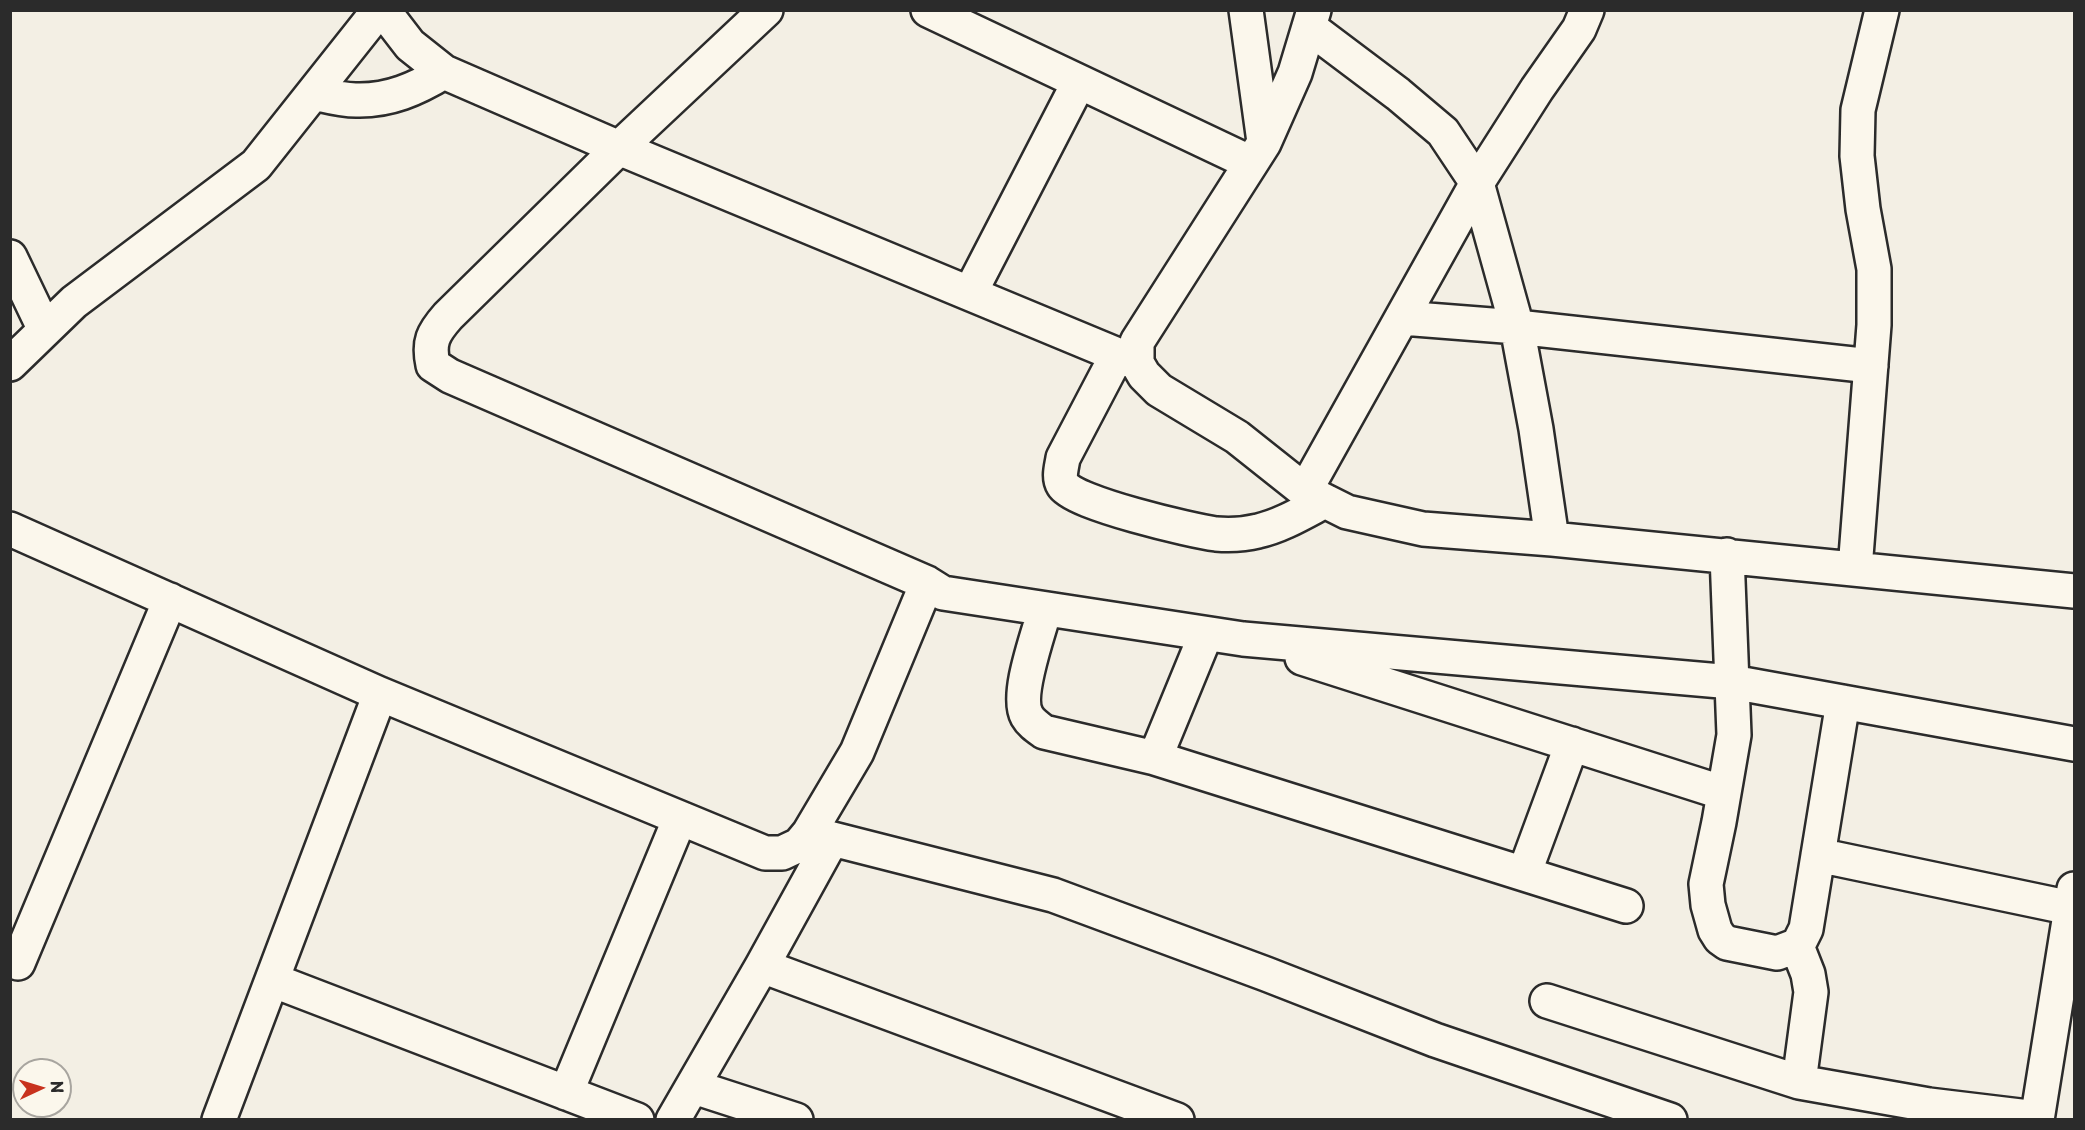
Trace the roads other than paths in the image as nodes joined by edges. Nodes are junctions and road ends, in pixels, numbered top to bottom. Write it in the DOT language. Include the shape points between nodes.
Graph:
graph roads {
  1 [pos="379,10"];
  2 [pos="383,10"];
  3 [pos="766,10"];
  4 [pos="928,10"];
  5 [pos="1246,10"];
  6 [pos="1587,10"];
  7 [pos="1882,10"];
  8 [pos="1311,19"];
  9 [pos="444,72"];
  10 [pos="1079,82"];
  11 [pos="314,93"];
  12 [pos="619,148"];
  13 [pos="1257,153"];
  14 [pos="1477,183"];
  15 [pos="10,257"];
  16 [pos="970,293"];
  17 [pos="1402,318"];
  18 [pos="1517,327"];
  19 [pos="45,330"];
  20 [pos="1127,359"];
  21 [pos="10,364"];
  22 [pos="1871,366"];
  23 [pos="1315,496"];
  24 [pos="10,529"];
  25 [pos="1552,539"];
  26 [pos="1727,555"];
  27 [pos="1855,569"];
  28 [pos="927,583"];
  29 [pos="2074,591"];
  30 [pos="171,600"];
  31 [pos="1045,609"];
  32 [pos="1206,634"];
  33 [pos="1243,639"];
  34 [pos="1732,682"];
  35 [pos="380,693"];
  36 [pos="1844,702"];
  37 [pos="1572,744"];
  38 [pos="2074,744"];
  39 [pos="1155,758"];
  40 [pos="1724,793"];
  41 [pos="680,818"];
  42 [pos="820,836"];
  43 [pos="1818,855"];
  44 [pos="1524,874"];
  45 [pos="2073,898"];
  46 [pos="1626,906"];
  47 [pos="1797,946"];
  48 [pos="762,966"];
  49 [pos="13,968"];
  50 [pos="272,980"];
  51 [pos="1547,1001"];
  52 [pos="1799,1082"];
  53 [pos="693,1087"];
  54 [pos="566,1093"];
  55 [pos="1123,1110"];
  56 [pos="219,1119"];
  57 [pos="637,1119"];
  58 [pos="673,1119"];
  59 [pos="796,1119"];
  60 [pos="1177,1119"];
  61 [pos="1670,1119"];
  62 [pos="2037,1119"];
  1 -- 11 [label="street"];
  2 -- 9 [label="street" via="410,45"];
  3 -- 12 [label="street"];
  4 -- 10 [label="street"];
  5 -- 13 [label="street"];
  6 -- 14 [label="street" via="1579,29"];
  7 -- 22 [label="street" via="1858,110 1857,156 1874,269"];
  8 -- 13 [label="street" via="1295,73"];
  8 -- 14 [label="street" via="1443,132"];
  9 -- 11 [label="street" via="417,88 387,97 355,100"];
  9 -- 12 [label="street"];
  10 -- 13 [label="street"];
  10 -- 16 [label="street"];
  11 -- 19 [label="street" via="256,165 74,302"];
  12 -- 16 [label="street"];
  12 -- 28 [label="street" via="441,324 430,351 433,364 450,376"];
  13 -- 20 [label="street"];
  14 -- 17 [label="street"];
  14 -- 18 [label="street"];
  15 -- 19 [label="street"];
  16 -- 20 [label="street"];
  17 -- 18 [label="street"];
  17 -- 23 [label="street"];
  18 -- 22 [label="street"];
  18 -- 25 [label="street"];
  19 -- 21 [label="street"];
  20 -- 23 [label="street" via="1159,390 1237,437"];
  20 -- 23 [label="street" via="1063,458 1063,485 1072,493 1098,504 1217,534 1258,531 1289,519"];
  22 -- 27 [label="street"];
  23 -- 25 [label="street" via="1347,512 1423,529"];
  24 -- 30 [label="street"];
  25 -- 26 [label="street"];
  26 -- 27 [label="street"];
  26 -- 34 [label="street"];
  27 -- 29 [label="street"];
  28 -- 31 [label="street" via="943,593"];
  28 -- 42 [label="street"];
  30 -- 35 [label="street"];
  30 -- 49 [label="street"];
  31 -- 32 [label="street"];
  31 -- 39 [label="street" via="1023,688 1026,714 1034,725 1044,732"];
  32 -- 33 [label="street"];
  32 -- 39 [label="street"];
  33 -- 34 [label="street"];
  33 -- 37 [label="street"];
  34 -- 36 [label="street"];
  34 -- 40 [label="street" via="1734,735"];
  35 -- 41 [label="street"];
  35 -- 50 [label="street"];
  36 -- 38 [label="street"];
  36 -- 43 [label="street"];
  37 -- 40 [label="street"];
  37 -- 44 [label="street"];
  39 -- 44 [label="street"];
  40 -- 47 [label="street" via="1706,884 1715,930 1727,942 1751,948 1777,953"];
  41 -- 42 [label="street" via="765,853 782,853"];
  41 -- 54 [label="street"];
  42 -- 48 [label="street"];
  42 -- 61 [label="street" via="1053,895 1435,1040"];
  43 -- 45 [label="street"];
  43 -- 47 [label="street" via="1806,929"];
  44 -- 46 [label="street"];
  45 -- 62 [label="street"];
  47 -- 52 [label="street" via="1810,992"];
  48 -- 53 [label="street"];
  48 -- 55 [label="street"];
  50 -- 54 [label="street"];
  50 -- 56 [label="street"];
  51 -- 52 [label="street"];
  52 -- 62 [label="street"];
  53 -- 58 [label="street"];
  53 -- 59 [label="street"];
  54 -- 57 [label="street"];
  55 -- 60 [label="street"];
}
